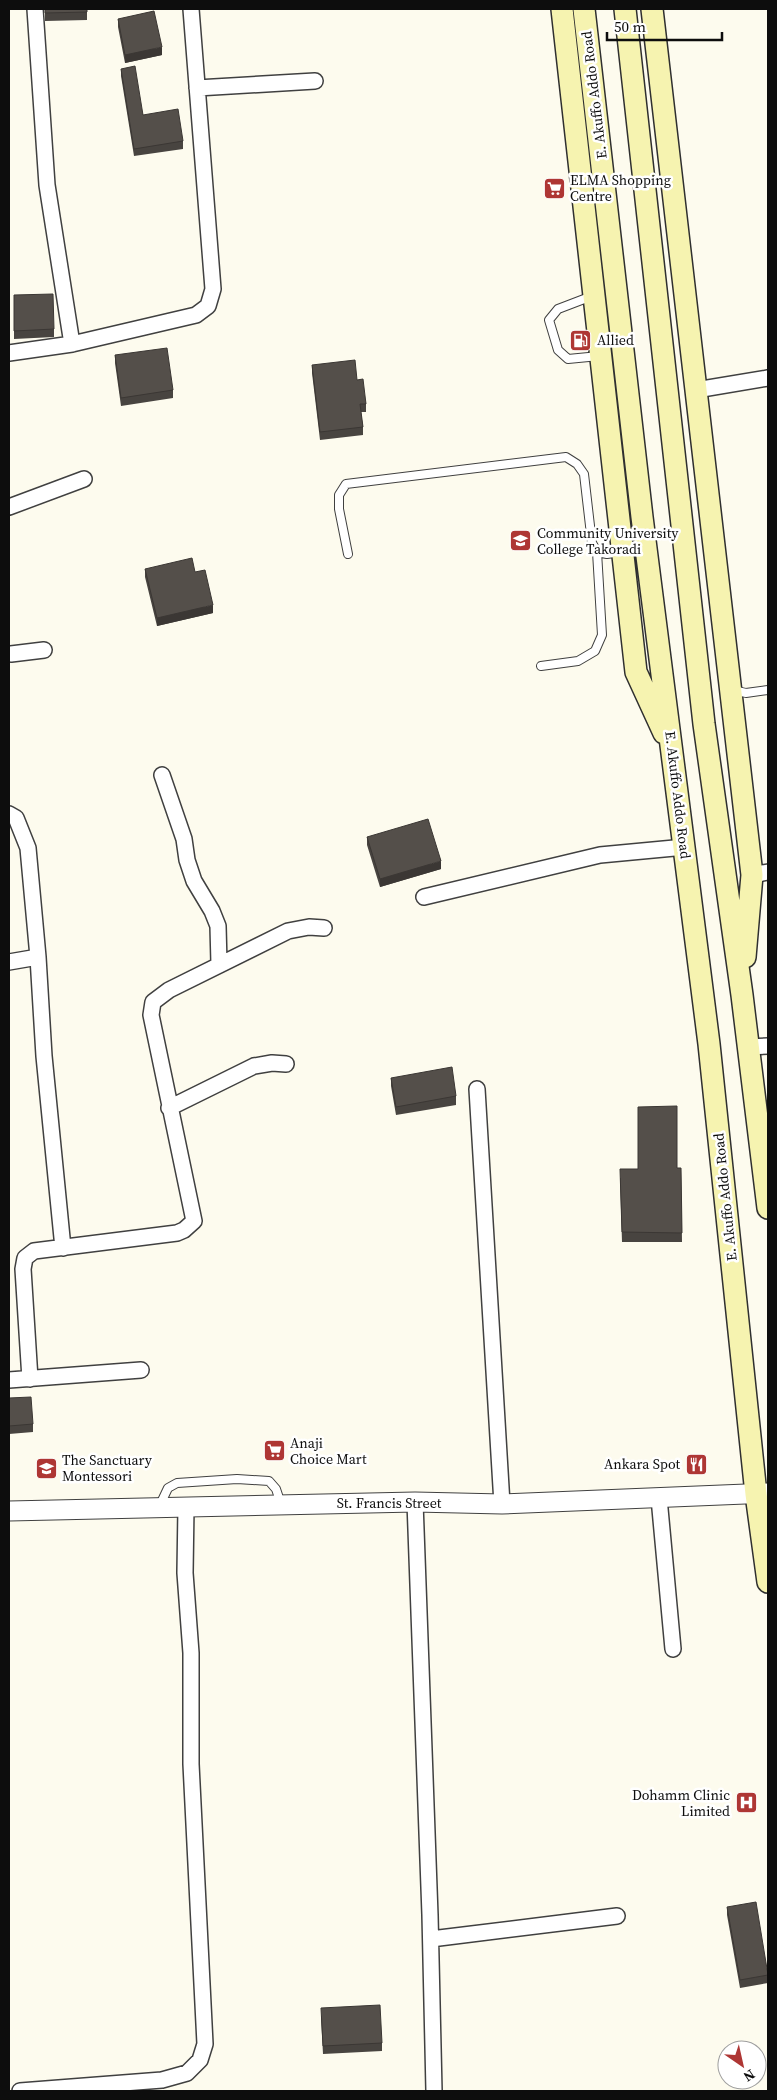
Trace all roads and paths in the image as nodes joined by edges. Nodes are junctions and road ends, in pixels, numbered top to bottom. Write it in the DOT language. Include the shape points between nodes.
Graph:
graph roads {
  1 [pos="35,9"];
  2 [pos="191,9"];
  3 [pos="562,9"];
  4 [pos="584,9"];
  5 [pos="625,9"];
  6 [pos="652,9"];
  7 [pos="316,81"];
  8 [pos="197,88"];
  9 [pos="594,296"];
  10 [pos="72,344"];
  11 [pos="9,353"];
  12 [pos="601,356"];
  13 [pos="768,378"];
  14 [pos="696,390"];
  15 [pos="84,479"];
  16 [pos="9,507"];
  17 [pos="597,552"];
  18 [pos="623,552"];
  19 [pos="348,554"];
  20 [pos="44,650"];
  21 [pos="9,651"];
  22 [pos="541,666"];
  23 [pos="731,689"];
  24 [pos="768,690"];
  25 [pos="673,754"];
  26 [pos="162,775"];
  27 [pos="9,814"];
  28 [pos="685,847"];
  29 [pos="760,874"];
  30 [pos="424,897"];
  31 [pos="324,928"];
  32 [pos="38,957"];
  33 [pos="9,962"];
  34 [pos="219,964"];
  35 [pos="742,995"];
  36 [pos="758,1046"];
  37 [pos="286,1064"];
  38 [pos="477,1089"];
  39 [pos="169,1108"];
  40 [pos="768,1208"];
  41 [pos="63,1248"];
  42 [pos="141,1370"];
  43 [pos="30,1379"];
  44 [pos="9,1380"];
  45 [pos="762,1493"];
  46 [pos="659,1498"];
  47 [pos="415,1502"];
  48 [pos="281,1504"];
  49 [pos="502,1504"];
  50 [pos="159,1507"];
  51 [pos="186,1507"];
  52 [pos="9,1512"];
  53 [pos="768,1582"];
  54 [pos="674,1649"];
  55 [pos="617,1916"];
  56 [pos="431,1938"];
  57 [pos="20,2091"];
  58 [pos="434,2091"];
  1 -- 10 [label="street" via="47,184"];
  2 -- 8 [label="street"];
  3 -- 9 [label="main road"];
  4 -- 25 [label="main road, E. Akuffo Addo Road" via="642,517"];
  5 -- 35 [label="main road" via="704,724"];
  6 -- 14 [label="main road"];
  7 -- 8 [label="street"];
  8 -- 10 [label="street" via="213,289 208,306 196,315"];
  9 -- 12 [label="main road"];
  9 -- 12 [label="lane" via="558,309 549,320 558,350 568,359"];
  10 -- 11 [label="street"];
  12 -- 18 [label="main road"];
  13 -- 14 [label="street"];
  14 -- 23 [label="main road"];
  15 -- 16 [label="street"];
  17 -- 18 [label="lane"];
  17 -- 19 [label="lane" via="592,543 584,474 566,456 346,484 339,495 339,509"];
  17 -- 22 [label="lane" via="602,634 595,651 578,661"];
  18 -- 25 [label="main road" via="636,672"];
  20 -- 21 [label="street"];
  23 -- 24 [label="lane" via="746,693"];
  23 -- 29 [label="main road"];
  25 -- 28 [label="main road, E. Akuffo Addo Road"];
  26 -- 34 [label="street" via="194,881 218,926"];
  27 -- 32 [label="street" via="16,818 28,848"];
  28 -- 30 [label="street" via="600,855"];
  28 -- 45 [label="main road, E. Akuffo Addo Road"];
  29 -- 35 [label="main road"];
  31 -- 34 [label="street" via="288,931"];
  32 -- 33 [label="street"];
  32 -- 41 [label="street"];
  34 -- 39 [label="street" via="153,1002 151,1015"];
  35 -- 36 [label="main road"];
  36 -- 40 [label="main road"];
  37 -- 39 [label="street" via="254,1066"];
  38 -- 49 [label="street"];
  39 -- 41 [label="street" via="194,1221 177,1233"];
  41 -- 43 [label="street" via="34,1251 25,1258"];
  42 -- 43 [label="street"];
  43 -- 44 [label="street"];
  45 -- 46 [label="street, St. Francis Street"];
  45 -- 53 [label="main road, E. Akuffo Addo Road"];
  46 -- 49 [label="street, St. Francis Street"];
  46 -- 54 [label="street"];
  47 -- 48 [label="street, St. Francis Street"];
  47 -- 49 [label="street, St. Francis Street"];
  47 -- 56 [label="street"];
  48 -- 50 [label="lane" via="276,1489 268,1481 237,1479 177,1483 168,1488"];
  48 -- 51 [label="street, St. Francis Street"];
  50 -- 51 [label="street, St. Francis Street"];
  50 -- 52 [label="street, St. Francis Street"];
  51 -- 57 [label="street" via="191,1764 205,2044 200,2060 187,2073 162,2080"];
  55 -- 56 [label="street"];
  56 -- 58 [label="street"];
}
